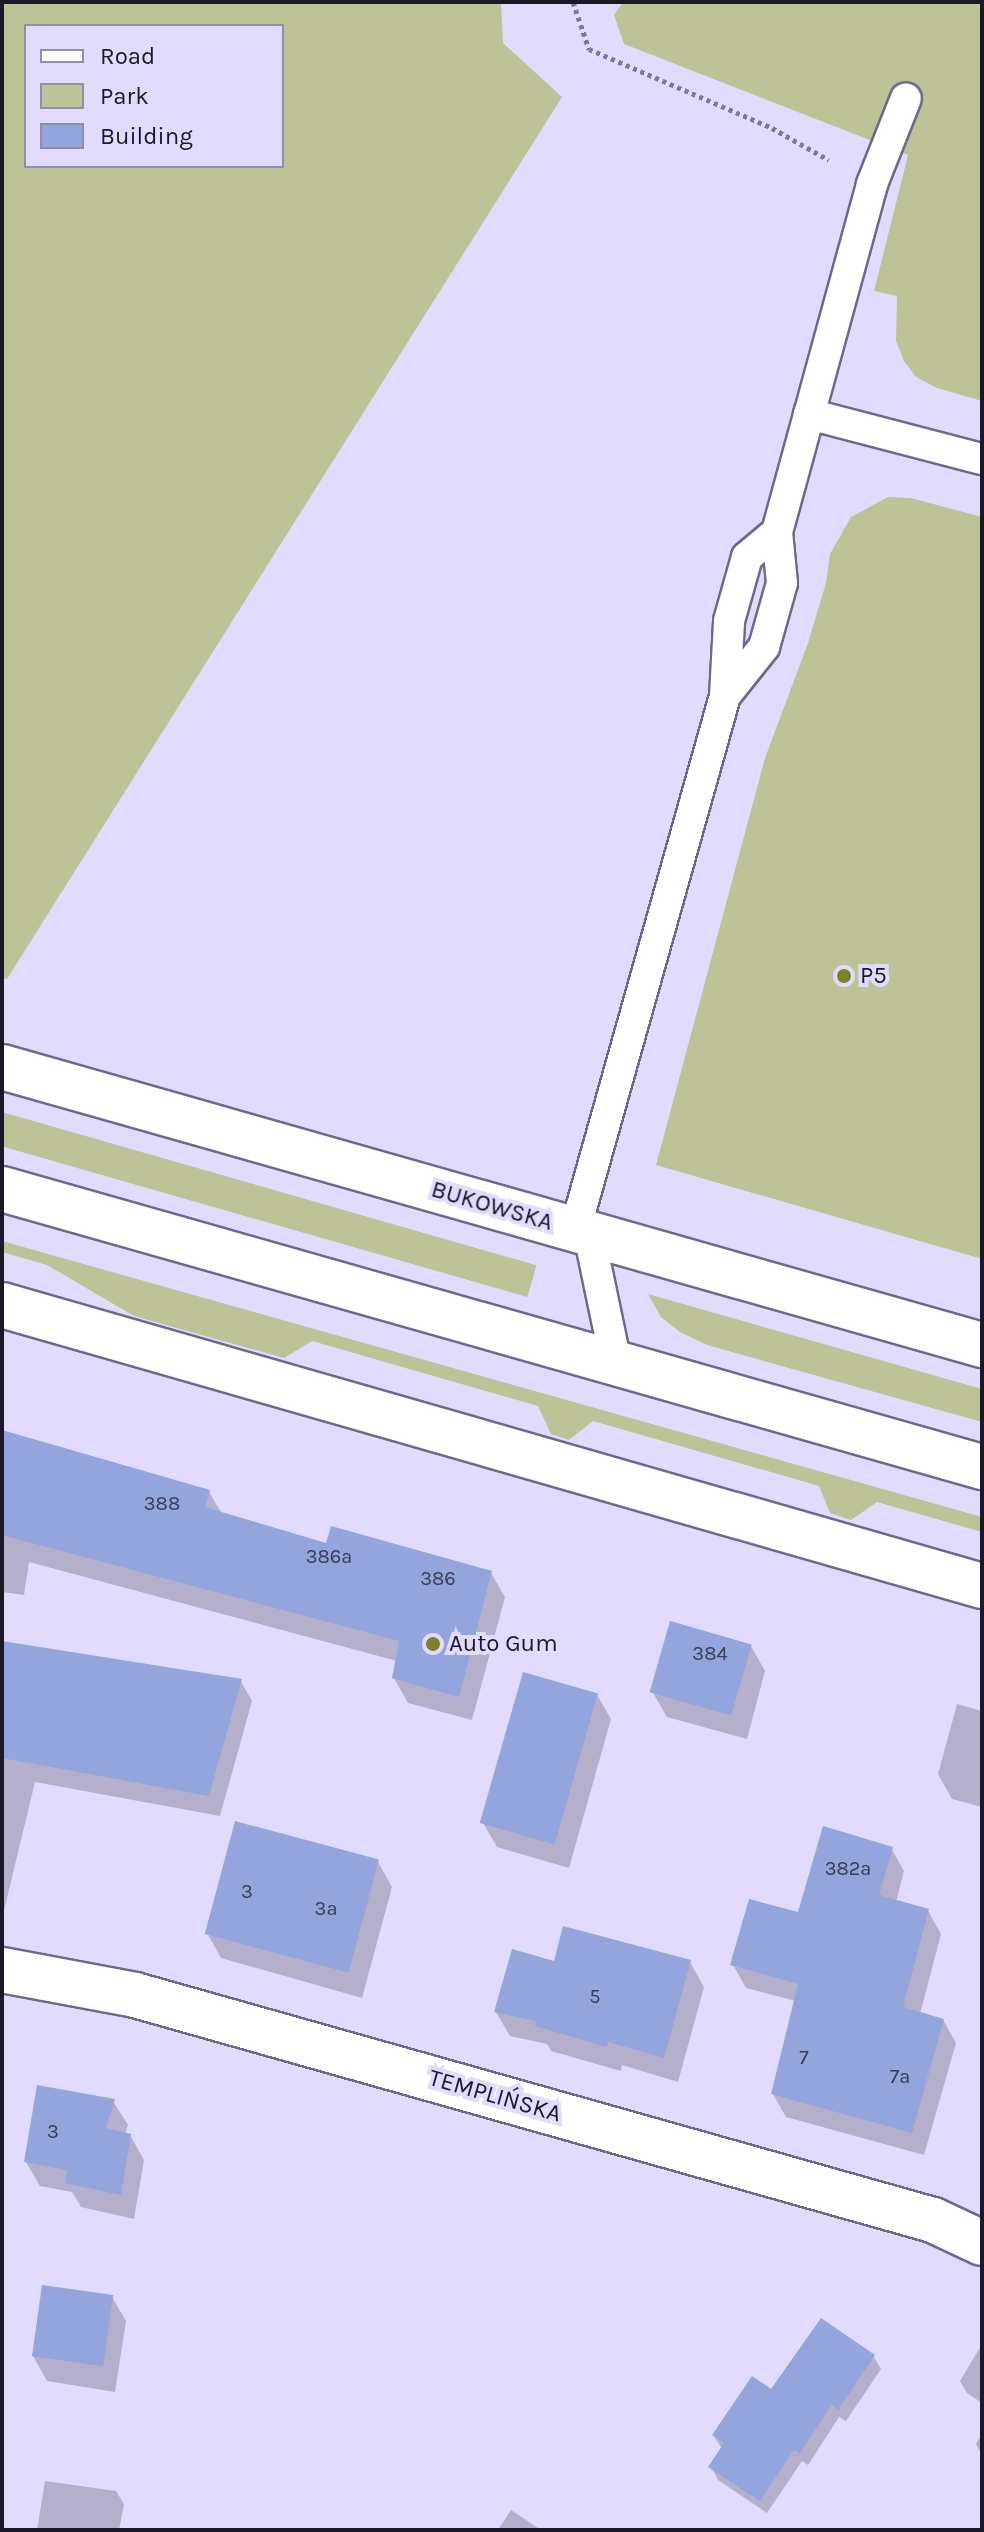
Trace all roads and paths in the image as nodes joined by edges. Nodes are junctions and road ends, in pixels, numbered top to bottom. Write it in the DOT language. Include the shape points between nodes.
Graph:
graph roads {
  1 [pos="573,2"];
  2 [pos="906,98"];
  3 [pos="872,184"];
  4 [pos="809,414"];
  5 [pos="982,459"];
  6 [pos="777,532"];
  7 [pos="725,696"];
  8 [pos="2,1067"];
  9 [pos="2,1189"];
  10 [pos="582,1232"];
  11 [pos="2,1305"];
  12 [pos="982,1345"];
  13 [pos="616,1363"];
  14 [pos="982,1467"];
  15 [pos="982,1586"];
  16 [pos="2,1970"];
  17 [pos="982,2243"];
  1 -- 3 [label="path" via="589,49 772,128"];
  2 -- 3 [label="lane"];
  3 -- 4 [label="lane"];
  4 -- 5 [label="lane"];
  4 -- 6 [label="lane"];
  6 -- 7 [label="lane" via="782,583 764,647"];
  6 -- 7 [label="lane" via="747,557 729,621"];
  7 -- 10 [label="lane"];
  8 -- 10 [label="main road, BUKOWSKA"];
  9 -- 13 [label="main road"];
  10 -- 12 [label="main road, BUKOWSKA"];
  10 -- 13 [label="lane"];
  11 -- 15 [label="main road"];
  13 -- 14 [label="main road"];
  16 -- 17 [label="main road, TEMPLIŃSKA" via="150,1999 933,2220"];
}
